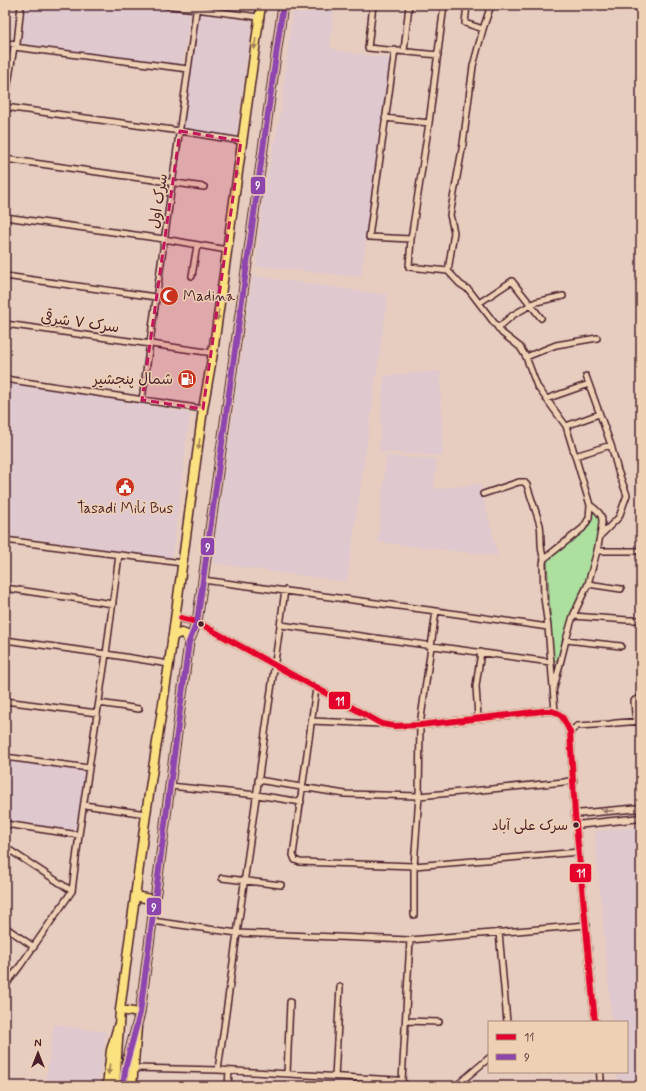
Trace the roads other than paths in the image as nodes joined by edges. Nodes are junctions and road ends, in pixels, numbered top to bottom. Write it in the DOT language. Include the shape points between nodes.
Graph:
graph roads {
  1 [pos="21,5"];
  2 [pos="164,5"];
  3 [pos="261,5"];
  4 [pos="283,5"];
  5 [pos="373,5"];
  6 [pos="409,5"];
  7 [pos="444,5"];
  8 [pos="467,5"];
  9 [pos="490,5"];
  10 [pos="197,7"];
  11 [pos="259,17"];
  12 [pos="482,29"];
  13 [pos="5,43"];
  14 [pos="16,46"];
  15 [pos="395,50"];
  16 [pos="404,51"];
  17 [pos="438,55"];
  18 [pos="188,69"];
  19 [pos="5,102"];
  20 [pos="5,106"];
  21 [pos="386,118"];
  22 [pos="429,123"];
  23 [pos="180,131"];
  24 [pos="241,141"];
  25 [pos="5,159"];
  26 [pos="173,182"];
  27 [pos="204,187"];
  28 [pos="5,217"];
  29 [pos="164,239"];
  30 [pos="411,239"];
  31 [pos="197,245"];
  32 [pos="227,250"];
  33 [pos="448,271"];
  34 [pos="5,276"];
  35 [pos="192,276"];
  36 [pos="563,296"];
  37 [pos="156,297"];
  38 [pos="479,303"];
  39 [pos="530,305"];
  40 [pos="540,318"];
  41 [pos="5,324"];
  42 [pos="498,328"];
  43 [pos="597,338"];
  44 [pos="151,344"];
  45 [pos="213,354"];
  46 [pos="526,357"];
  47 [pos="586,376"];
  48 [pos="5,379"];
  49 [pos="589,384"];
  50 [pos="546,399"];
  51 [pos="142,400"];
  52 [pos="203,409"];
  53 [pos="599,414"];
  54 [pos="566,426"];
  55 [pos="611,444"];
  56 [pos="575,456"];
  57 [pos="484,494"];
  58 [pos="590,505"];
  59 [pos="600,536"];
  60 [pos="5,540"];
  61 [pos="597,551"];
  62 [pos="641,551"];
  63 [pos="119,556"];
  64 [pos="543,556"];
  65 [pos="182,563"];
  66 [pos="203,580"];
  67 [pos="588,584"];
  68 [pos="5,588"];
  69 [pos="621,589"];
  70 [pos="285,590"];
  71 [pos="113,604"];
  72 [pos="436,611"];
  73 [pos="573,616"];
  74 [pos="175,617"];
  75 [pos="641,620"];
  76 [pos="197,622"];
  77 [pos="281,625"];
  78 [pos="548,628"];
  79 [pos="172,639"];
  80 [pos="5,640"];
  81 [pos="566,640"];
  82 [pos="189,642"];
  83 [pos="431,646"];
  84 [pos="621,646"];
  85 [pos="481,652"];
  86 [pos="106,654"];
  87 [pos="641,658"];
  88 [pos="550,662"];
  89 [pos="641,662"];
  90 [pos="169,664"];
  91 [pos="275,665"];
  92 [pos="316,688"];
  93 [pos="641,689"];
  94 [pos="553,693"];
  95 [pos="5,701"];
  96 [pos="99,703"];
  97 [pos="139,709"];
  98 [pos="555,712"];
  99 [pos="97,713"];
  100 [pos="478,718"];
  101 [pos="311,721"];
  102 [pos="639,721"];
  103 [pos="382,724"];
  104 [pos="420,725"];
  105 [pos="570,732"];
  106 [pos="5,756"];
  107 [pos="89,768"];
  108 [pos="258,780"];
  109 [pos="574,780"];
  110 [pos="170,786"];
  111 [pos="302,787"];
  112 [pos="257,795"];
  113 [pos="419,796"];
  114 [pos="301,802"];
  115 [pos="84,805"];
  116 [pos="641,808"];
  117 [pos="146,814"];
  118 [pos="575,814"];
  119 [pos="641,818"];
  120 [pos="5,824"];
  121 [pos="576,825"];
  122 [pos="79,835"];
  123 [pos="5,848"];
  124 [pos="579,852"];
  125 [pos="414,866"];
  126 [pos="222,878"];
  127 [pos="244,881"];
  128 [pos="281,885"];
  129 [pos="72,891"];
  130 [pos="135,896"];
  131 [pos="155,900"];
  132 [pos="414,915"];
  133 [pos="152,921"];
  134 [pos="587,925"];
  135 [pos="5,927"];
  136 [pos="499,932"];
  137 [pos="237,933"];
  138 [pos="410,940"];
  139 [pos="34,947"];
  140 [pos="5,986"];
  141 [pos="340,987"];
  142 [pos="290,1002"];
  143 [pos="120,1010"];
  144 [pos="140,1013"];
  145 [pos="406,1021"];
  146 [pos="507,1021"];
  147 [pos="595,1021"];
  148 [pos="439,1022"];
  149 [pos="137,1027"];
  150 [pos="488,1059"];
  151 [pos="134,1068"];
  152 [pos="218,1070"];
  153 [pos="229,1071"];
  154 [pos="600,1073"];
  155 [pos="287,1074"];
  156 [pos="335,1077"];
  157 [pos="402,1081"];
  158 [pos="116,1086"];
  159 [pos="132,1086"];
  160 [pos="228,1086"];
  161 [pos="407,1086"];
  162 [pos="456,1086"];
  163 [pos="601,1086"];
  1 -- 14 [label="street"];
  2 -- 10 [label="street"];
  3 -- 11 [label="main road"];
  4 -- 66 [label="main road"];
  5 -- 15 [label="street" via="368,48"];
  6 -- 16 [label="street"];
  7 -- 17 [label="street"];
  8 -- 12 [label="street" via="465,23"];
  9 -- 12 [label="street"];
  10 -- 11 [label="street"];
  10 -- 18 [label="street, سرک‌ اول"];
  11 -- 24 [label="main road, one-way"];
  12 -- 33 [label="street" via="473,66 463,144 450,215 454,232"];
  13 -- 14 [label="street"];
  14 -- 18 [label="street"];
  14 -- 19 [label="street"];
  15 -- 16 [label="street"];
  15 -- 21 [label="street"];
  16 -- 17 [label="street"];
  17 -- 22 [label="street"];
  18 -- 23 [label="street, سرک‌ اول"];
  20 -- 23 [label="street"];
  21 -- 22 [label="street"];
  21 -- 30 [label="street" via="369,237"];
  22 -- 30 [label="street"];
  23 -- 24 [label="street"];
  23 -- 26 [label="street, سرک‌ اول"];
  24 -- 32 [label="main road, one-way"];
  25 -- 26 [label="street"];
  26 -- 27 [label="street"];
  26 -- 29 [label="street, سرک‌ اول"];
  28 -- 29 [label="street"];
  29 -- 31 [label="street"];
  29 -- 37 [label="street, سرک‌ اول"];
  30 -- 33 [label="street" via="409,267"];
  31 -- 32 [label="street"];
  31 -- 35 [label="street"];
  32 -- 45 [label="main road, one-way"];
  33 -- 38 [label="street"];
  34 -- 37 [label="street"];
  36 -- 39 [label="street"];
  37 -- 44 [label="street, سرک‌ اول"];
  38 -- 39 [label="street" via="512,281"];
  38 -- 42 [label="street"];
  39 -- 40 [label="street"];
  39 -- 42 [label="street"];
  41 -- 44 [label="street, سرک ۷ شرقی"];
  42 -- 46 [label="street" via="520,346"];
  43 -- 46 [label="street" via="556,345"];
  44 -- 45 [label="street, سرک ۷ شرقی"];
  44 -- 51 [label="street, سرک‌ اول"];
  45 -- 52 [label="main road"];
  46 -- 50 [label="street" via="537,386"];
  47 -- 49 [label="street"];
  48 -- 51 [label="street"];
  49 -- 50 [label="street"];
  49 -- 53 [label="street"];
  50 -- 54 [label="street"];
  51 -- 52 [label="street"];
  52 -- 65 [label="main road, one-way"];
  53 -- 54 [label="street"];
  53 -- 55 [label="street"];
  54 -- 56 [label="street"];
  55 -- 56 [label="street"];
  55 -- 59 [label="street" via="627,495 618,517"];
  56 -- 58 [label="street"];
  57 -- 64 [label="street" via="519,482 527,485 540,526"];
  58 -- 59 [label="street" via="602,515"];
  58 -- 64 [label="street" via="589,518 584,528"];
  59 -- 61 [label="street"];
  60 -- 63 [label="street"];
  61 -- 62 [label="street"];
  61 -- 67 [label="street"];
  63 -- 65 [label="street"];
  63 -- 71 [label="street"];
  64 -- 78 [label="street"];
  65 -- 74 [label="main road"];
  66 -- 70 [label="street"];
  66 -- 76 [label="main road"];
  67 -- 69 [label="street"];
  67 -- 73 [label="street"];
  68 -- 71 [label="street"];
  70 -- 72 [label="street"];
  70 -- 77 [label="street"];
  71 -- 86 [label="street"];
  72 -- 78 [label="street"];
  72 -- 83 [label="street"];
  73 -- 75 [label="street"];
  73 -- 81 [label="street"];
  74 -- 76 [label="street"];
  74 -- 79 [label="main road"];
  76 -- 82 [label="main road"];
  76 -- 91 [label="street"];
  77 -- 83 [label="street"];
  77 -- 91 [label="street"];
  78 -- 88 [label="street"];
  79 -- 82 [label="main road" via="181,633 185,634"];
  79 -- 90 [label="main road"];
  80 -- 86 [label="street"];
  81 -- 84 [label="street"];
  81 -- 94 [label="street"];
  82 -- 110 [label="main road"];
  83 -- 85 [label="street"];
  83 -- 104 [label="street"];
  85 -- 88 [label="street"];
  85 -- 100 [label="street" via="476,686"];
  86 -- 90 [label="street"];
  86 -- 96 [label="street"];
  87 -- 89 [label="street"];
  88 -- 94 [label="street"];
  90 -- 117 [label="main road"];
  91 -- 92 [label="street"];
  91 -- 108 [label="street"];
  92 -- 101 [label="street"];
  92 -- 103 [label="street"];
  93 -- 102 [label="street" via="640,698 634,701 635,714"];
  94 -- 98 [label="street"];
  95 -- 99 [label="street"];
  96 -- 97 [label="street"];
  96 -- 99 [label="street"];
  98 -- 100 [label="street"];
  98 -- 105 [label="street" via="563,718"];
  99 -- 107 [label="street"];
  100 -- 104 [label="street"];
  101 -- 103 [label="street"];
  101 -- 111 [label="street"];
  102 -- 105 [label="street" via="577,726"];
  103 -- 104 [label="street"];
  104 -- 113 [label="street"];
  105 -- 109 [label="street"];
  106 -- 107 [label="street"];
  107 -- 115 [label="street"];
  108 -- 111 [label="street"];
  108 -- 112 [label="street"];
  109 -- 113 [label="street"];
  109 -- 118 [label="street"];
  110 -- 112 [label="street"];
  110 -- 131 [label="main road"];
  111 -- 113 [label="street" via="345,794"];
  111 -- 114 [label="street"];
  112 -- 114 [label="street"];
  112 -- 127 [label="street"];
  113 -- 125 [label="street"];
  114 -- 125 [label="street" via="293,855 295,860"];
  115 -- 117 [label="street"];
  115 -- 122 [label="street"];
  116 -- 118 [label="street, one-way"];
  117 -- 130 [label="main road"];
  118 -- 121 [label="street"];
  119 -- 121 [label="street"];
  120 -- 122 [label="street"];
  121 -- 124 [label="street"];
  122 -- 129 [label="street"];
  123 -- 129 [label="street"];
  124 -- 125 [label="street"];
  124 -- 134 [label="street"];
  125 -- 132 [label="street"];
  126 -- 127 [label="street"];
  127 -- 128 [label="street"];
  127 -- 137 [label="street"];
  129 -- 139 [label="street"];
  130 -- 131 [label="main road"];
  130 -- 143 [label="main road"];
  131 -- 133 [label="main road"];
  133 -- 137 [label="street"];
  133 -- 144 [label="main road"];
  134 -- 136 [label="street"];
  134 -- 147 [label="street"];
  135 -- 139 [label="street"];
  136 -- 138 [label="street"];
  136 -- 146 [label="street"];
  137 -- 138 [label="street"];
  137 -- 152 [label="street"];
  138 -- 145 [label="street"];
  139 -- 140 [label="street"];
  141 -- 156 [label="street"];
  142 -- 155 [label="street"];
  143 -- 144 [label="main road"];
  143 -- 158 [label="main road, one-way" via="112,1050"];
  144 -- 149 [label="main road"];
  145 -- 148 [label="street"];
  145 -- 157 [label="street"];
  149 -- 151 [label="main road"];
  149 -- 158 [label="main road" via="126,1065"];
  150 -- 162 [label="street"];
  151 -- 152 [label="street"];
  151 -- 159 [label="main road"];
  152 -- 153 [label="street"];
  153 -- 155 [label="street"];
  153 -- 160 [label="street"];
  154 -- 163 [label="street"];
  155 -- 156 [label="street"];
  156 -- 157 [label="street"];
  157 -- 161 [label="street"];
}
